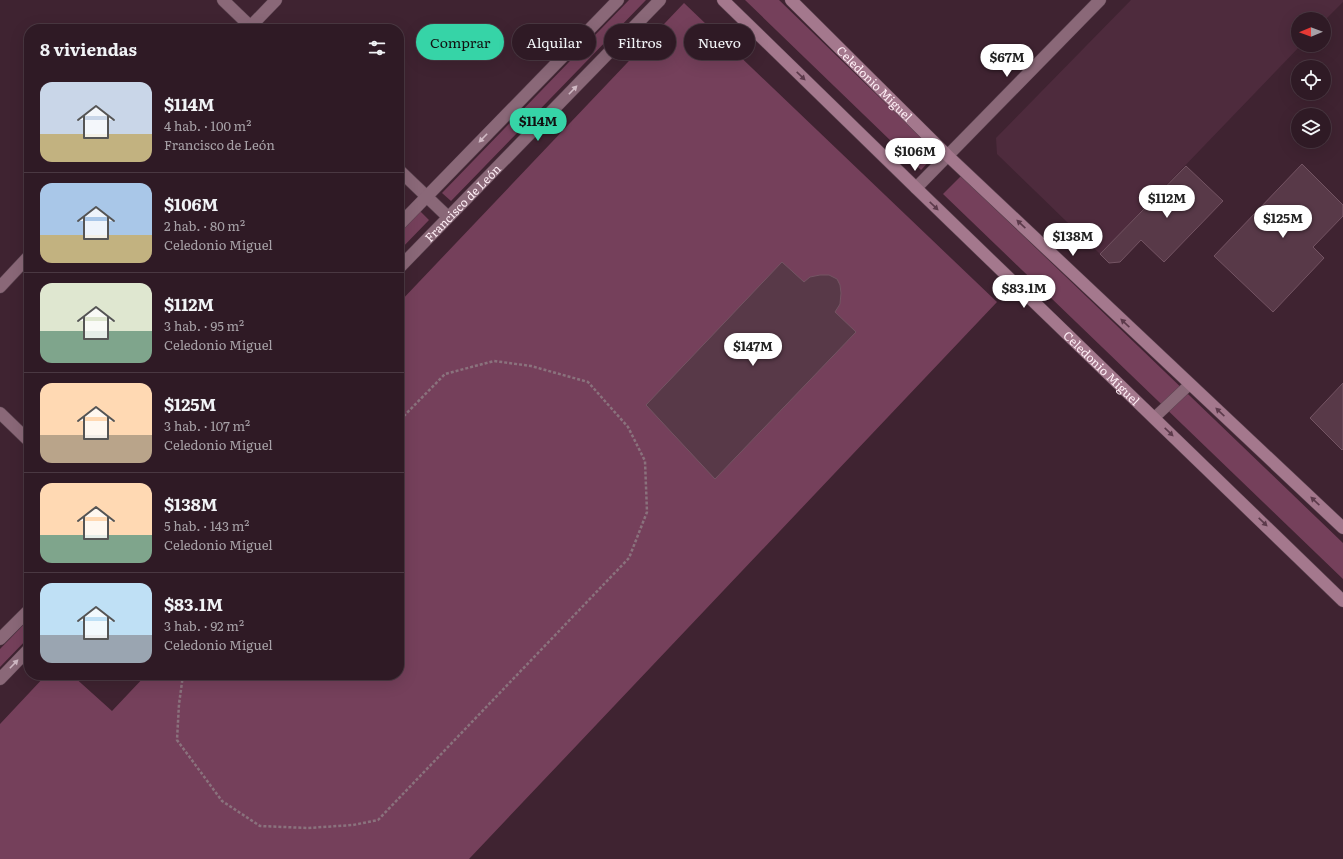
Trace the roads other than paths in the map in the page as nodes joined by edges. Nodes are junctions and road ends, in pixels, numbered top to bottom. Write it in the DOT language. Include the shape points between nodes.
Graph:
graph roads {
  1 [pos="223,0"];
  2 [pos="276,0"];
  3 [pos="618,0"];
  4 [pos="660,0"];
  5 [pos="723,0"];
  6 [pos="791,0"];
  7 [pos="1100,0"];
  8 [pos="247,24"];
  9 [pos="255,24"];
  10 [pos="947,155"];
  11 [pos="404,175"];
  12 [pos="916,188"];
  13 [pos="426,196"];
  14 [pos="448,217"];
  15 [pos="404,220"];
  16 [pos="24,261"];
  17 [pos="404,263"];
  18 [pos="0,286"];
  19 [pos="1190,384"];
  20 [pos="0,413"];
  21 [pos="1154,418"];
  22 [pos="24,435"];
  23 [pos="1343,528"];
  24 [pos="1343,601"];
  25 [pos="24,615"];
  26 [pos="0,639"];
  27 [pos="24,654"];
  28 [pos="0,679"];
  1 -- 8 [label="street"];
  2 -- 9 [label="street"];
  3 -- 13 [label="street, one-way"];
  14 -- 4 [label="street, Francisco de León, one-way"];
  5 -- 12 [label="street, Celedonio Miguel, one-way"];
  6 -- 10 [label="street, Celedonio Miguel"];
  7 -- 10 [label="street"];
  10 -- 12 [label="street"];
  19 -- 10 [label="street, Celedonio Miguel, one-way"];
  11 -- 13 [label="street"];
  12 -- 21 [label="street, Celedonio Miguel, one-way"];
  13 -- 14 [label="street"];
  13 -- 15 [label="street"];
  14 -- 17 [label="street, Francisco de León"];
  16 -- 18 [label="street"];
  19 -- 21 [label="lane"];
  23 -- 19 [label="street, Celedonio Miguel, one-way"];
  20 -- 22 [label="street"];
  21 -- 24 [label="street, Celedonio Miguel, one-way"];
  25 -- 26 [label="street"];
  28 -- 27 [label="street, one-way"];
}
